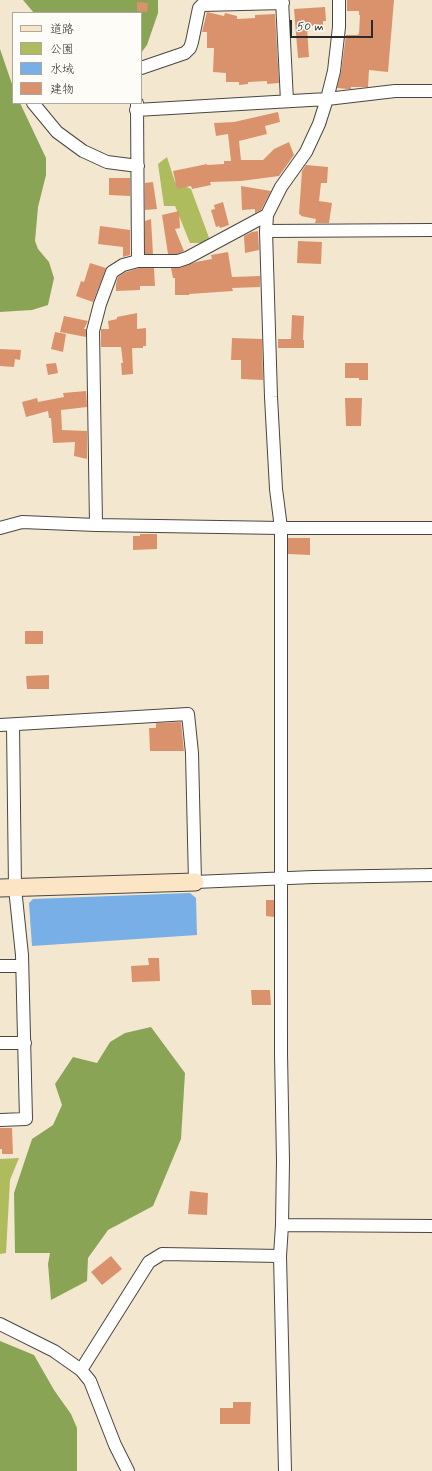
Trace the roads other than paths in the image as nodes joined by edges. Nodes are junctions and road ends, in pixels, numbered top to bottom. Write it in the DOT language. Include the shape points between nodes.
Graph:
graph roads {
  1 [pos="339,0"];
  2 [pos="283,2"];
  3 [pos="142,68"];
  4 [pos="432,91"];
  5 [pos="328,99"];
  6 [pos="287,101"];
  7 [pos="34,104"];
  8 [pos="137,106"];
  9 [pos="138,166"];
  10 [pos="267,215"];
  11 [pos="432,230"];
  12 [pos="266,231"];
  13 [pos="138,261"];
  14 [pos="96,525"];
  15 [pos="0,528"];
  16 [pos="281,528"];
  17 [pos="432,528"];
  18 [pos="0,725"];
  19 [pos="13,725"];
  20 [pos="432,875"];
  21 [pos="281,878"];
  22 [pos="195,882"];
  23 [pos="8,888"];
  24 [pos="0,966"];
  25 [pos="22,966"];
  26 [pos="0,1043"];
  27 [pos="25,1043"];
  28 [pos="0,1120"];
  29 [pos="282,1225"];
  30 [pos="432,1226"];
  31 [pos="280,1256"];
  32 [pos="0,1324"];
  33 [pos="81,1370"];
  34 [pos="128,1471"];
  35 [pos="285,1471"];
  1 -- 5 [label="street" via="336,56"];
  2 -- 3 [label="street" via="202,5 199,8 190,48"];
  2 -- 6 [label="street"];
  4 -- 5 [label="street" via="395,91"];
  5 -- 6 [label="street"];
  5 -- 10 [label="street" via="306,152 281,187"];
  6 -- 8 [label="street"];
  7 -- 9 [label="street" via="57,132 83,151 107,162"];
  8 -- 9 [label="street"];
  9 -- 13 [label="street"];
  10 -- 12 [label="street"];
  10 -- 13 [label="street" via="187,258 178,261"];
  11 -- 12 [label="street"];
  12 -- 16 [label="street" via="271,397 276,489"];
  13 -- 14 [label="street" via="123,265 112,272 93,331"];
  14 -- 15 [label="street" via="22,522"];
  14 -- 16 [label="street"];
  16 -- 17 [label="street"];
  16 -- 21 [label="street"];
  18 -- 19 [label="street"];
  19 -- 22 [label="street" via="188,714 192,753"];
  19 -- 23 [label="street"];
  20 -- 21 [label="street"];
  21 -- 22 [label="street"];
  21 -- 29 [label="street"];
  22 -- 23 [label="street"];
  23 -- 25 [label="street"];
  24 -- 25 [label="street"];
  25 -- 27 [label="street"];
  26 -- 27 [label="street"];
  27 -- 28 [label="street" via="26,1119"];
  29 -- 30 [label="street"];
  29 -- 31 [label="street"];
  31 -- 33 [label="street" via="162,1254 149,1262"];
  31 -- 35 [label="street"];
  32 -- 33 [label="street" via="54,1351"];
  33 -- 34 [label="street" via="90,1381"];
}
